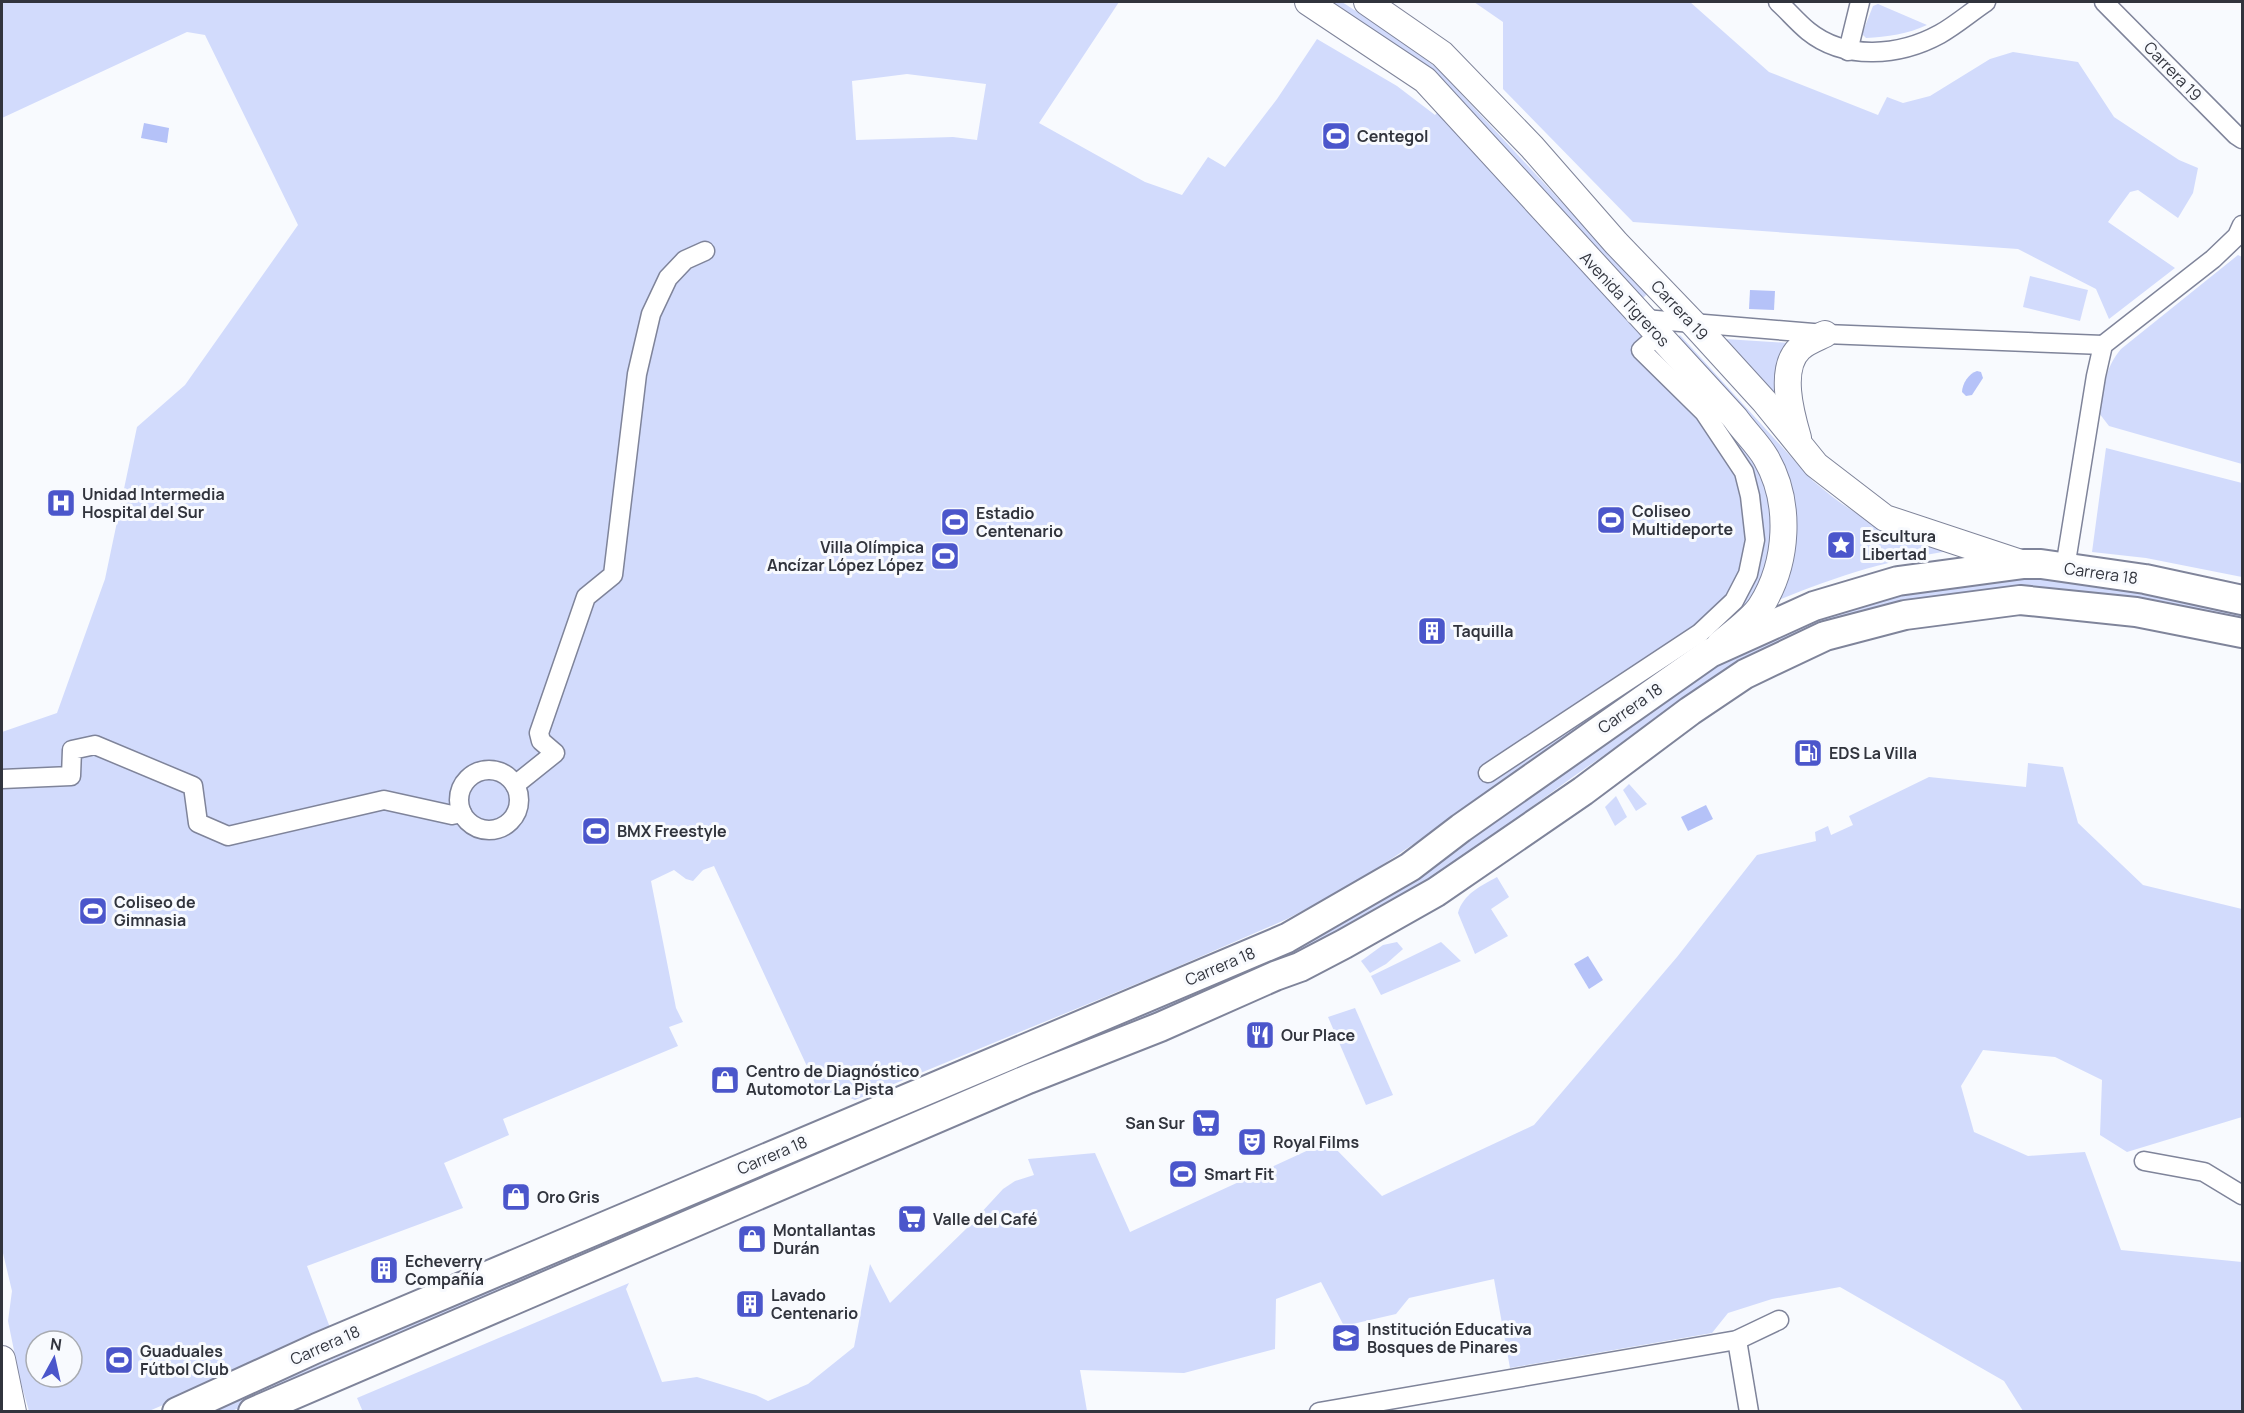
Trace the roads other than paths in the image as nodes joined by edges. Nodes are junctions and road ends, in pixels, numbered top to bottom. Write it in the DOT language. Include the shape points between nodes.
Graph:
graph roads {
  1 [pos="1308,2"];
  2 [pos="1367,2"];
  3 [pos="1778,2"];
  4 [pos="1860,2"];
  5 [pos="1986,2"];
  6 [pos="2104,2"];
  7 [pos="1848,51"];
  8 [pos="2242,139"];
  9 [pos="2242,225"];
  10 [pos="705,251"];
  11 [pos="1692,322"];
  12 [pos="1651,327"];
  13 [pos="1825,334"];
  14 [pos="2103,345"];
  15 [pos="1800,444"];
  16 [pos="2024,564"];
  17 [pos="2065,568"];
  18 [pos="2242,600"];
  19 [pos="2242,633"];
  20 [pos="1710,653"];
  21 [pos="1488,773"];
  22 [pos="2,779"];
  23 [pos="515,785"];
  24 [pos="462,813"];
  25 [pos="2144,1161"];
  26 [pos="2242,1195"];
  27 [pos="1779,1320"];
  28 [pos="1737,1340"];
  29 [pos="2,1359"];
  30 [pos="1424,1403"];
  31 [pos="13,1412"];
  32 [pos="177,1412"];
  33 [pos="253,1412"];
  34 [pos="1319,1412"];
  35 [pos="1749,1412"];
  1 -- 12 [label="street, Avenida Tigreros" via="1425,80"];
  2 -- 11 [label="street, Carrera 19" via="1442,54"];
  3 -- 7 [label="street" via="1808,31"];
  4 -- 7 [label="street"];
  5 -- 7 [label="street" via="1920,43 1876,52"];
  6 -- 8 [label="street, Carrera 19"];
  9 -- 14 [label="street" via="2237,236 2213,259"];
  10 -- 23 [label="street" via="686,260 668,278 651,314 637,374 613,575 586,597 539,733 541,741 555,753"];
  11 -- 12 [label="street"];
  11 -- 13 [label="street"];
  11 -- 15 [label="street, Carrera 19"];
  12 -- 20 [label="street, Avenida Tigreros" via="1735,418 1766,457 1777,484 1784,542 1778,570 1760,608"];
  12 -- 21 [label="street" via="1641,350 1704,412 1744,472 1755,540 1748,574 1734,601 1700,633"];
  13 -- 14 [label="street"];
  13 -- 15 [label="street" via="1800,348 1790,367 1789,408"];
  14 -- 17 [label="street"];
  15 -- 16 [label="street, Carrera 19" via="1815,465 1885,518"];
  16 -- 17 [label="main road, Carrera 18"];
  16 -- 20 [label="main road, Carrera 18" via="1898,581 1814,606"];
  17 -- 18 [label="main road, Carrera 18" via="2145,579"];
  19 -- 33 [label="main road, Carrera 18" via="2136,612 2020,600 1905,615 1825,636 1745,674 1436,892 1300,967 1028,1079"];
  20 -- 32 [label="main road, Carrera 18" via="1410,867 1287,938 317,1348"];
  22 -- 24 [label="street" via="71,777 72,750 94,745 193,786 198,823 228,836 384,801 452,815"];
  23 -- 24 [label="street" via="505,774 478,771 461,787"];
  23 -- 24 [label="street" via="517,812 503,827 476,827"];
  25 -- 26 [label="street" via="2205,1172"];
  27 -- 28 [label="street"];
  28 -- 30 [label="street"];
  28 -- 35 [label="street"];
  29 -- 31 [label="street"];
  30 -- 34 [label="street"];
}
